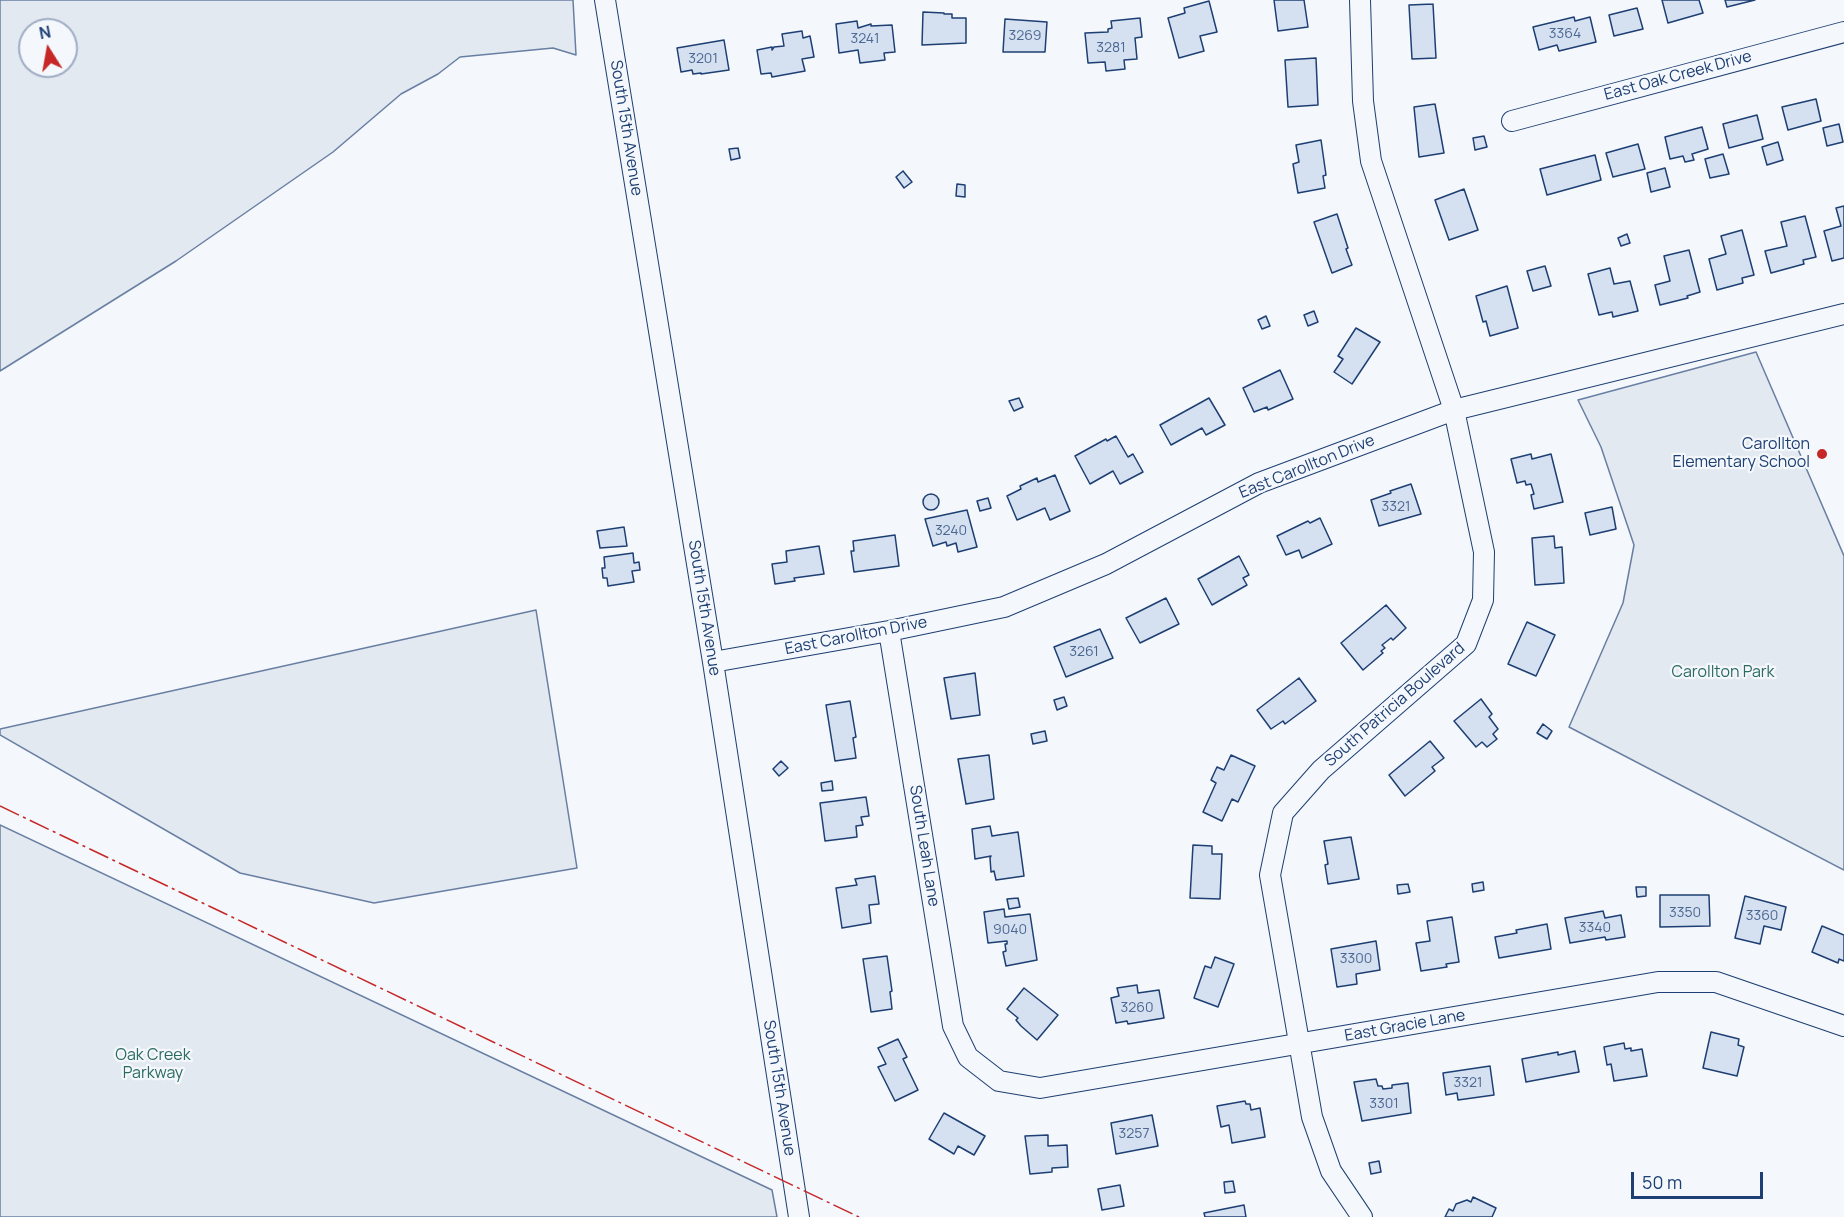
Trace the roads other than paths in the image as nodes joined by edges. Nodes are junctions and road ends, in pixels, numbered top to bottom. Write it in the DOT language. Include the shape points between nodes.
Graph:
graph roads {
  1 [pos="605,0"];
  2 [pos="1360,0"];
  3 [pos="1844,32"];
  4 [pos="1512,121"];
  5 [pos="1844,314"];
  6 [pos="1454,410"];
  7 [pos="889,631"];
  8 [pos="713,662"];
  9 [pos="1844,1026"];
  10 [pos="1298,1044"];
  11 [pos="968,1057"];
  12 [pos="799,1217"];
  13 [pos="1362,1217"];
  1 -- 8 [label="street, South 15th Avenue"];
  2 -- 6 [label="street, South Patricia Boulevard" via="1371,161"];
  3 -- 4 [label="street, East Oak Creek Drive"];
  5 -- 6 [label="street, East Carollton Drive"];
  6 -- 7 [label="street, East Carollton Drive" via="1259,483 1106,564 1004,607"];
  6 -- 10 [label="street, South Patricia Boulevard" via="1484,552 1483,600 1466,645 1321,770 1283,813 1270,875"];
  7 -- 8 [label="street, East Carollton Drive"];
  7 -- 11 [label="street, South Leah Lane" via="952,1026"];
  8 -- 12 [label="street, South 15th Avenue"];
  9 -- 10 [label="street, East Gracie Lane" via="1716,982 1658,982"];
  10 -- 11 [label="street, East Gracie Lane" via="1040,1088 999,1081"];
  10 -- 13 [label="street, South Patricia Boulevard" via="1312,1117 1331,1171"];
}
